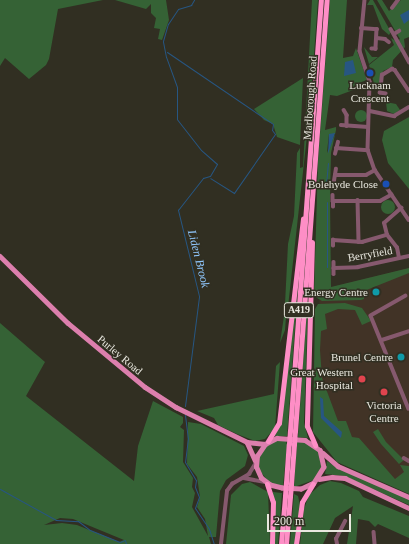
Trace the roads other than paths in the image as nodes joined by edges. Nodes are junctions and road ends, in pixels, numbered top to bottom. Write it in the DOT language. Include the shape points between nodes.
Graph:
graph roads {
  1 [pos="322,0"];
  2 [pos="327,0"];
  3 [pos="365,0"];
  4 [pos="398,0"];
  5 [pos="392,8"];
  6 [pos="361,28"];
  7 [pos="391,30"];
  8 [pos="399,31"];
  9 [pos="394,34"];
  10 [pos="377,38"];
  11 [pos="389,42"];
  12 [pos="372,49"];
  13 [pos="409,62"];
  14 [pos="409,91"];
  15 [pos="386,94"];
  16 [pos="409,107"];
  17 [pos="344,110"];
  18 [pos="370,111"];
  19 [pos="341,125"];
  20 [pos="347,126"];
  21 [pos="368,127"];
  22 [pos="338,142"];
  23 [pos="336,148"];
  24 [pos="368,150"];
  25 [pos="335,154"];
  26 [pos="336,168"];
  27 [pos="375,170"];
  28 [pos="335,175"];
  29 [pos="334,181"];
  30 [pos="307,189"];
  31 [pos="391,194"];
  32 [pos="333,195"];
  33 [pos="312,197"];
  34 [pos="358,200"];
  35 [pos="333,201"];
  36 [pos="333,207"];
  37 [pos="400,208"];
  38 [pos="409,220"];
  39 [pos="333,234"];
  40 [pos="387,235"];
  41 [pos="333,240"];
  42 [pos="359,242"];
  43 [pos="333,246"];
  44 [pos="0,256"];
  45 [pos="409,256"];
  46 [pos="399,258"];
  47 [pos="334,262"];
  48 [pos="334,268"];
  49 [pos="334,274"];
  50 [pos="406,296"];
  51 [pos="409,331"];
  52 [pos="382,340"];
  53 [pos="409,409"];
  54 [pos="292,431"];
  55 [pos="247,442"];
  56 [pos="267,442"];
  57 [pos="315,445"];
  58 [pos="321,452"];
  59 [pos="404,458"];
  60 [pos="409,461"];
  61 [pos="256,462"];
  62 [pos="244,478"];
  63 [pos="319,479"];
  64 [pos="266,483"];
  65 [pos="313,484"];
  66 [pos="288,496"];
  67 [pos="409,497"];
  68 [pos="409,508"];
  69 [pos="345,521"];
  70 [pos="374,532"];
  71 [pos="221,544"];
  72 [pos="272,544"];
  73 [pos="281,544"];
  74 [pos="286,544"];
  75 [pos="296,544"];
  76 [pos="337,544"];
  77 [pos="375,544"];
  1 -- 30 [label="highway, Marlborough Road / A419"];
  2 -- 33 [label="highway, Marlborough Road / A419"];
  3 -- 6 [label="street"];
  4 -- 5 [label="street"];
  6 -- 10 [label="street" via="377,29"];
  6 -- 18 [label="street" via="360,54 370,81"];
  7 -- 9 [label="street"];
  8 -- 9 [label="street"];
  9 -- 13 [label="street"];
  10 -- 11 [label="street"];
  10 -- 12 [label="street" via="376,49"];
  14 -- 15 [label="street" via="396,70 392,69 382,76 380,93"];
  16 -- 18 [label="street" via="394,116"];
  17 -- 20 [label="street" via="347,115"];
  18 -- 21 [label="street"];
  19 -- 20 [label="street"];
  20 -- 21 [label="street"];
  21 -- 24 [label="street"];
  22 -- 23 [label="street"];
  23 -- 24 [label="street"];
  23 -- 25 [label="street"];
  24 -- 27 [label="street"];
  26 -- 28 [label="street"];
  27 -- 28 [label="street" via="362,175"];
  27 -- 31 [label="street"];
  28 -- 29 [label="street"];
  30 -- 54 [label="highway, A419"];
  30 -- 56 [label="highway, A419" via="279,420"];
  31 -- 34 [label="street" via="380,201"];
  31 -- 37 [label="street"];
  32 -- 35 [label="street"];
  33 -- 54 [label="highway, A419"];
  33 -- 57 [label="highway, A419" via="307,426"];
  34 -- 35 [label="street"];
  34 -- 42 [label="street"];
  35 -- 36 [label="street"];
  37 -- 38 [label="street"];
  37 -- 40 [label="street" via="384,220"];
  39 -- 41 [label="street"];
  40 -- 42 [label="street"];
  40 -- 46 [label="street" via="397,248"];
  41 -- 42 [label="street"];
  41 -- 43 [label="street"];
  44 -- 55 [label="main road, Purley Road" via="68,323 145,387 176,407"];
  45 -- 46 [label="street, Berryfield"];
  46 -- 48 [label="street, Berryfield" via="360,267"];
  47 -- 48 [label="street, Berryfield"];
  48 -- 49 [label="street, Berryfield"];
  50 -- 52 [label="street" via="372,315"];
  51 -- 52 [label="street"];
  52 -- 53 [label="street"];
  54 -- 66 [label="highway, A419, bridge"];
  55 -- 56 [label="main road, Purley Road"];
  55 -- 61 [label="main road"];
  56 -- 57 [label="main road" via="287,438 305,440"];
  56 -- 61 [label="main road"];
  57 -- 58 [label="main road"];
  58 -- 63 [label="main road" via="324,465"];
  58 -- 67 [label="main road" via="338,466"];
  59 -- 60 [label="street"];
  61 -- 62 [label="street"];
  61 -- 64 [label="main road" via="258,474"];
  62 -- 64 [label="street"];
  62 -- 71 [label="street" via="232,484 226,496"];
  63 -- 65 [label="main road"];
  63 -- 68 [label="main road" via="344,478"];
  64 -- 65 [label="main road" via="294,489"];
  64 -- 72 [label="highway" via="273,502"];
  65 -- 75 [label="highway" via="302,502"];
  66 -- 73 [label="highway, A419"];
  66 -- 74 [label="highway, A419"];
  69 -- 76 [label="street" via="336,539"];
  70 -- 77 [label="street"];
}
